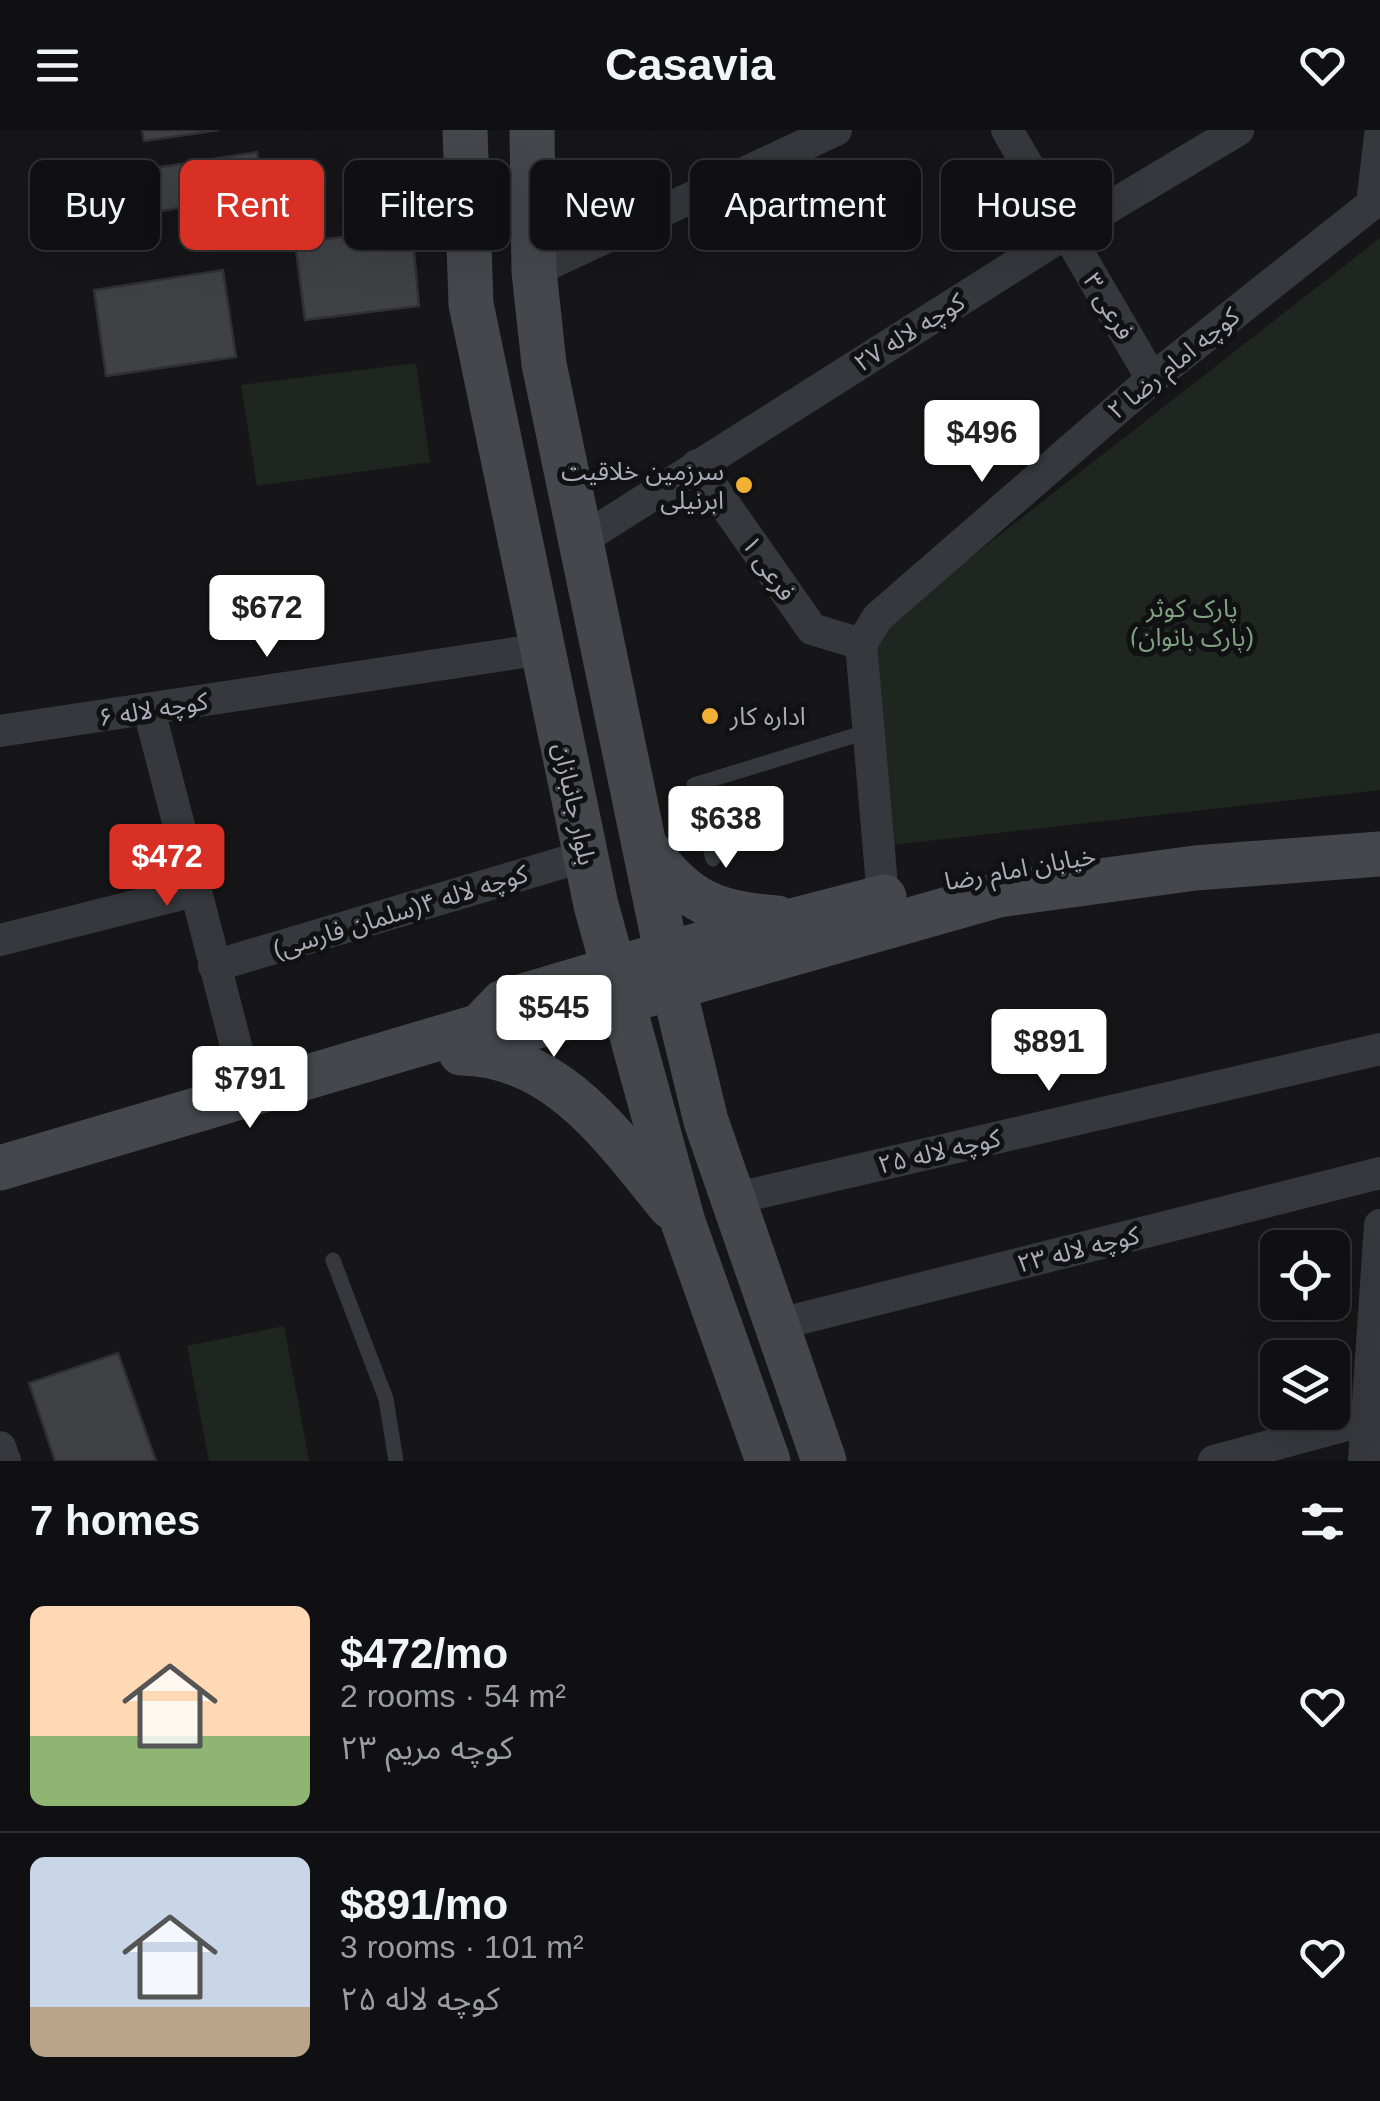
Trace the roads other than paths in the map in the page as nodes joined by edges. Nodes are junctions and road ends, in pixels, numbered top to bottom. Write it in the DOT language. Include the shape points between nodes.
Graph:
graph roads {
  1 [pos="465,130"];
  2 [pos="532,130"];
  3 [pos="836,130"];
  4 [pos="1007,130"];
  5 [pos="1238,130"];
  6 [pos="1380,136"];
  7 [pos="1024,160"];
  8 [pos="1376,204"];
  9 [pos="1112,205"];
  10 [pos="1039,250"];
  11 [pos="1076,250"];
  12 [pos="534,271"];
  13 [pos="1152,378"];
  14 [pos="696,466"];
  15 [pos="583,539"];
  16 [pos="860,644"];
  17 [pos="543,650"];
  18 [pos="150,710"];
  19 [pos="0,732"];
  20 [pos="866,732"];
  21 [pos="1380,829"];
  22 [pos="645,844"];
  23 [pos="1380,854"];
  24 [pos="585,856"];
  25 [pos="712,859"];
  26 [pos="996,883"];
  27 [pos="194,891"];
  28 [pos="656,892"];
  29 [pos="883,897"];
  30 [pos="596,905"];
  31 [pos="794,920"];
  32 [pos="0,940"];
  33 [pos="214,966"];
  34 [pos="671,971"];
  35 [pos="618,986"];
  36 [pos="416,1044"];
  37 [pos="1380,1049"];
  38 [pos="248,1092"];
  39 [pos="706,1120"];
  40 [pos="657,1133"];
  41 [pos="0,1168"];
  42 [pos="1380,1174"];
  43 [pos="732,1200"];
  44 [pos="682,1222"];
  45 [pos="1380,1225"];
  46 [pos="333,1260"];
  47 [pos="1377,1318"];
  48 [pos="776,1325"];
  49 [pos="1366,1420"];
  50 [pos="0,1447"];
  51 [pos="4,1461"];
  52 [pos="396,1461"];
  53 [pos="768,1461"];
  54 [pos="824,1461"];
  55 [pos="1214,1461"];
  56 [pos="1364,1461"];
  1 -- 17 [label="street, بلوار جانبازان" via="471,304"];
  2 -- 12 [label="street"];
  3 -- 12 [label="street"];
  4 -- 7 [label="street, فرعی ۳"];
  5 -- 9 [label="street, کوچه لاله ۲۷"];
  6 -- 8 [label="street"];
  8 -- 13 [label="street, کوچه امام رضا ۲"];
  10 -- 14 [label="street, کوچه لاله ۲۷"];
  11 -- 13 [label="street, فرعی ۳"];
  12 -- 15 [label="street" via="544,364"];
  13 -- 16 [label="street, کوچه امام رضا ۲" via="878,617"];
  14 -- 15 [label="street, کوچه لاله ۲۷"];
  14 -- 16 [label="street, فرعی ۱" via="812,629"];
  15 -- 22 [label="street"];
  16 -- 20 [label="street"];
  17 -- 18 [label="street, کوچه لاله ۶"];
  17 -- 24 [label="street, بلوار جانبازان"];
  18 -- 19 [label="street, کوچه لاله ۶"];
  18 -- 27 [label="street"];
  20 -- 25 [label="lane" via="694,785"];
  20 -- 29 [label="street"];
  21 -- 26 [label="street, خیابان امام رضا" via="1190,842"];
  22 -- 28 [label="street"];
  22 -- 31 [label="street" via="676,887 747,916"];
  23 -- 26 [label="street, خیابان امام رضا"];
  24 -- 30 [label="street, بلوار جانبازان"];
  24 -- 33 [label="street, کوچه لاله ۴(سلمان فارسی)"];
  26 -- 29 [label="street, خیابان امام رضا"];
  26 -- 34 [label="street, خیابان امام رضا"];
  27 -- 32 [label="street"];
  27 -- 33 [label="street"];
  28 -- 30 [label="street" via="642,908 621,913"];
  28 -- 34 [label="street"];
  29 -- 31 [label="street, خیابان امام رضا"];
  30 -- 35 [label="street, بلوار جانبازان"];
  31 -- 34 [label="street, خیابان امام رضا"];
  33 -- 38 [label="street"];
  34 -- 35 [label="street"];
  34 -- 39 [label="street"];
  35 -- 36 [label="street" via="503,1002 480,1026"];
  35 -- 40 [label="street, بلوار جانبازان"];
  36 -- 38 [label="street"];
  36 -- 44 [label="street" via="433,1053 506,1058 541,1073 618,1142"];
  37 -- 43 [label="street, کوچه لاله ۲۵"];
  38 -- 41 [label="street"];
  39 -- 40 [label="street"];
  39 -- 43 [label="street"];
  40 -- 44 [label="street, بلوار جانبازان"];
  42 -- 48 [label="street, کوچه لاله ۲۳"];
  43 -- 48 [label="street"];
  44 -- 53 [label="street, بلوار جانبازان"];
  45 -- 47 [label="street"];
  46 -- 52 [label="lane" via="386,1399"];
  47 -- 49 [label="street"];
  48 -- 54 [label="street"];
  49 -- 55 [label="street"];
  49 -- 56 [label="street"];
  50 -- 51 [label="street"];
}
